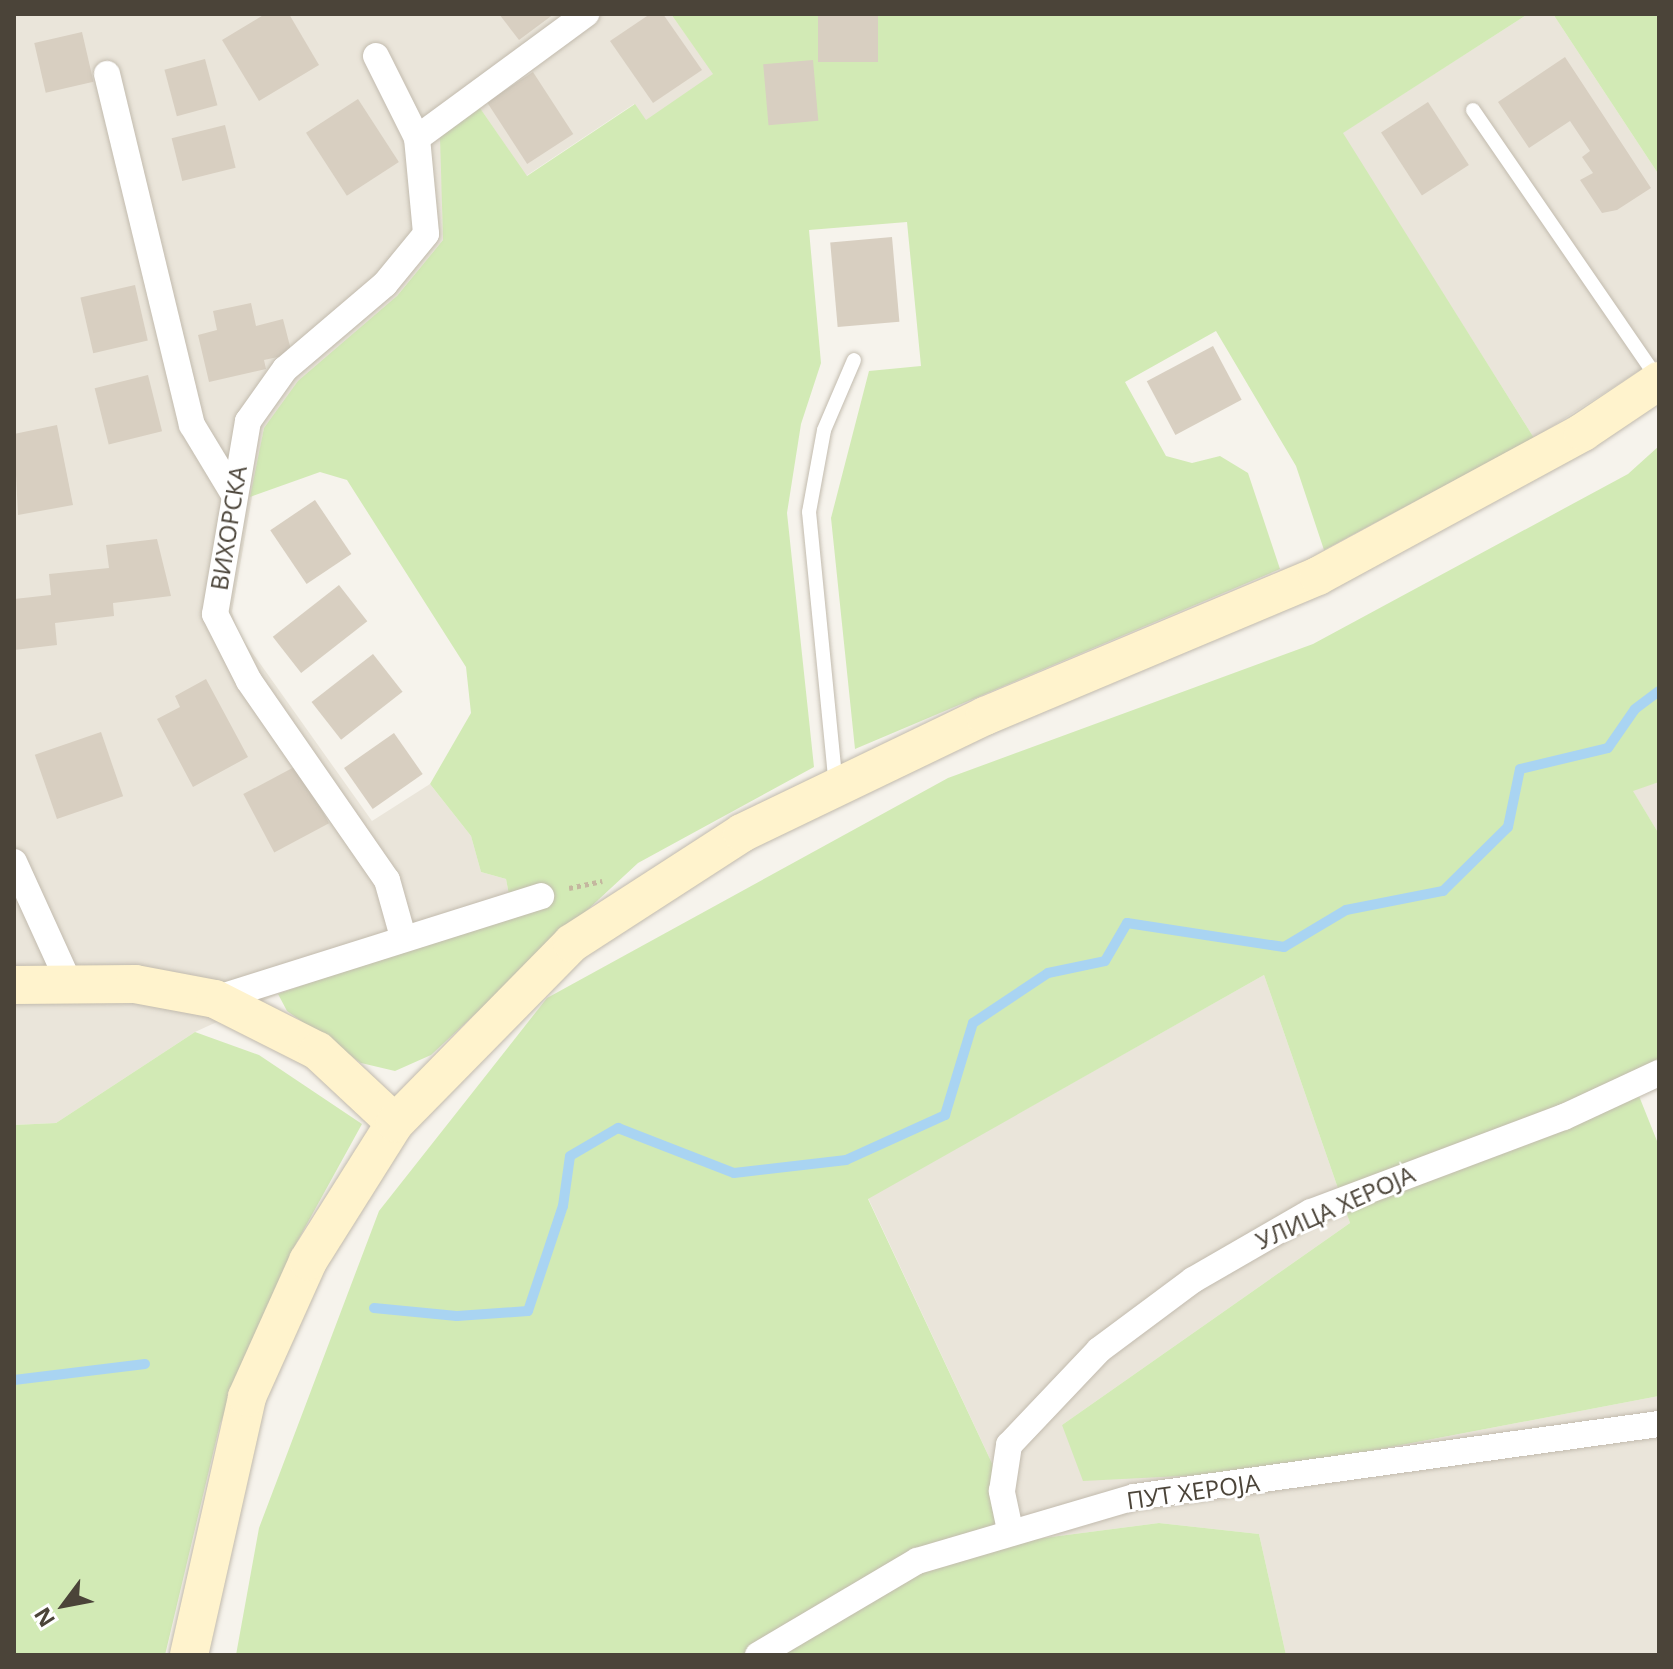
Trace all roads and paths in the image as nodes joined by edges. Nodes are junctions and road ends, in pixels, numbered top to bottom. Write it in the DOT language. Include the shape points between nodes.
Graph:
graph roads {
  1 [pos="586,14"];
  2 [pos="376,56"];
  3 [pos="107,74"];
  4 [pos="1473,110"];
  5 [pos="417,138"];
  6 [pos="854,360"];
  7 [pos="1659,381"];
  8 [pos="233,493"];
  9 [pos="836,787"];
  10 [pos="14,862"];
  11 [pos="541,896"];
  12 [pos="403,937"];
  13 [pos="14,985"];
  14 [pos="70,985"];
  15 [pos="215,999"];
  16 [pos="1659,1073"];
  17 [pos="395,1123"];
  18 [pos="1659,1424"];
  19 [pos="1010,1530"];
  20 [pos="189,1655"];
  21 [pos="758,1655"];
  1 -- 5 [label="street"];
  2 -- 5 [label="street, ВИХОРСКА"];
  3 -- 8 [label="street" via="192,425"];
  4 -- 7 [label="lane"];
  5 -- 8 [label="street, ВИХОРСКА" via="426,234 385,284 285,369 248,421"];
  6 -- 9 [label="lane" via="824,430 809,512"];
  7 -- 9 [label="main road" via="1583,432 1318,576"];
  8 -- 12 [label="street, ВИХОРСКА" via="215,614 224,641 367,846 387,880"];
  9 -- 17 [label="main road" via="649,887 572,943"];
  10 -- 14 [label="street"];
  11 -- 12 [label="street"];
  12 -- 15 [label="street"];
  13 -- 14 [label="main road"];
  14 -- 15 [label="main road" via="135,984"];
  15 -- 17 [label="main road" via="318,1051"];
  16 -- 19 [label="street, УЛИЦА ХЕРОЈА" via="1564,1117 1311,1212 1193,1280 1099,1350 1009,1445 1002,1491"];
  17 -- 20 [label="main road" via="276,1322 228,1461"];
  18 -- 19 [label="street, ПУТ ХЕРОЈА" via="1134,1497"];
  19 -- 21 [label="street, ПУТ ХЕРОЈА" via="917,1561"];
}
